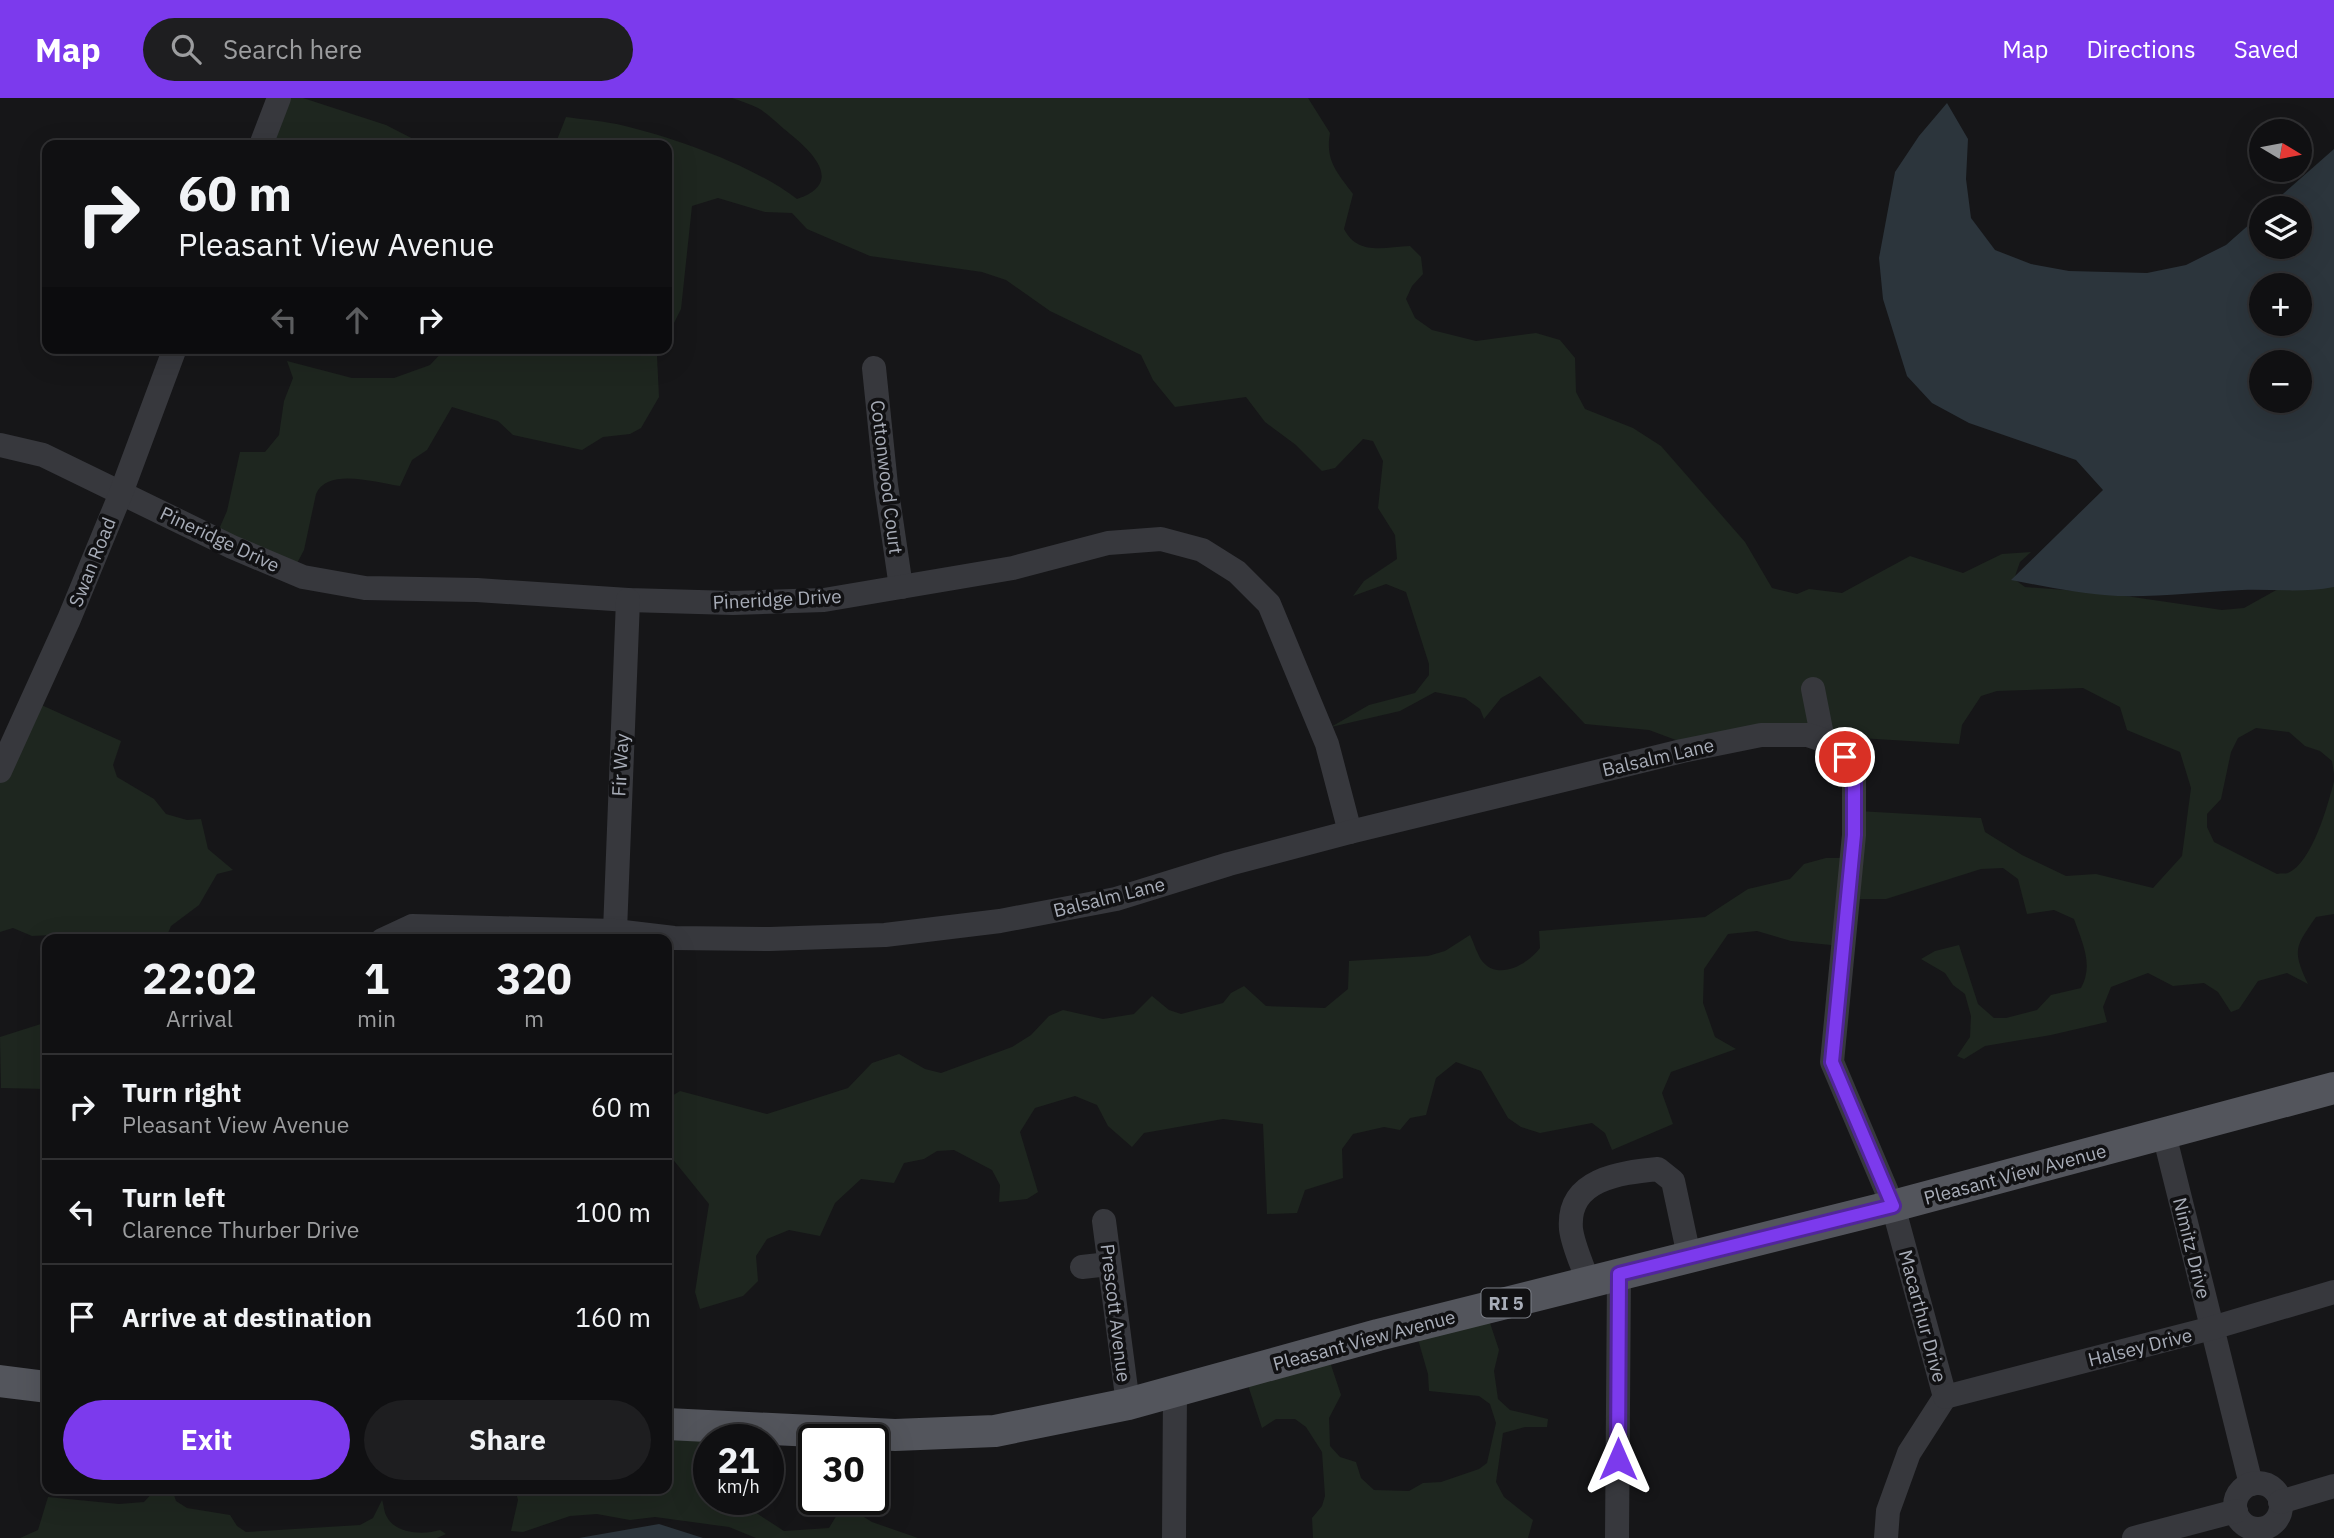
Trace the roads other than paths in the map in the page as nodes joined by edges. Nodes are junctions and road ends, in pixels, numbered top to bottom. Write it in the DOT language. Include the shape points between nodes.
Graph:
graph roads {
  1 [pos="279,98"];
  2 [pos="263,140"];
  3 [pos="174,354"];
  4 [pos="874,368"];
  5 [pos="0,445"];
  6 [pos="121,493"];
  7 [pos="901,587"];
  8 [pos="628,600"];
  9 [pos="1813,689"];
  10 [pos="1823,740"];
  11 [pos="0,771"];
  12 [pos="1350,832"];
  13 [pos="615,931"];
  14 [pos="395,934"];
  15 [pos="640,934"];
  16 [pos="672,938"];
  17 [pos="2334,1088"];
  18 [pos="2164,1134"];
  19 [pos="1893,1206"];
  20 [pos="1104,1221"];
  21 [pos="1689,1256"];
  22 [pos="1109,1264"];
  23 [pos="1082,1267"];
  24 [pos="1619,1274"];
  25 [pos="1588,1282"];
  26 [pos="2334,1292"];
  27 [pos="2212,1328"];
  28 [pos="0,1381"];
  29 [pos="42,1386"];
  30 [pos="1175,1390"];
  31 [pos="1945,1397"];
  32 [pos="1128,1404"];
  33 [pos="672,1424"];
  34 [pos="2251,1484"];
  35 [pos="2334,1486"];
  36 [pos="2280,1502"];
  37 [pos="2236,1511"];
  38 [pos="2263,1534"];
  39 [pos="1174,1538"];
  40 [pos="1617,1538"];
  41 [pos="1886,1538"];
  42 [pos="2134,1538"];
  1 -- 2 [label="street"];
  3 -- 6 [label="street, Swan Road"];
  4 -- 7 [label="street, Cottonwood Court"];
  5 -- 6 [label="street, Pineridge Drive" via="43,455"];
  6 -- 8 [label="street, Pineridge Drive" via="303,577 365,588"];
  6 -- 11 [label="street, Swan Road"];
  7 -- 8 [label="street, Pineridge Drive" via="824,600"];
  7 -- 12 [label="street, Pineridge Drive" via="1013,568 1108,543 1161,539 1202,550 1237,572 1269,604 1327,744"];
  8 -- 13 [label="street, Fir Way"];
  9 -- 10 [label="street"];
  10 -- 12 [label="street, Balsalm Lane" via="1808,735 1761,734"];
  10 -- 19 [label="street, Macarthur Drive" via="1836,744 1854,770 1854,835 1832,1062"];
  12 -- 16 [label="street, Balsalm Lane" via="1116,899 1000,921 885,935 770,940"];
  13 -- 14 [label="street, Balsalm Lane" via="412,926"];
  13 -- 15 [label="street, Balsalm Lane"];
  17 -- 18 [label="main road, Pleasant View Avenue / RI 5"];
  18 -- 19 [label="main road, Pleasant View Avenue / RI 5"];
  18 -- 27 [label="street, Nimitz Drive"];
  19 -- 21 [label="main road, Pleasant View Avenue / RI 5"];
  19 -- 31 [label="street, Macarthur Drive"];
  20 -- 22 [label="street, Prescott Avenue"];
  21 -- 24 [label="main road, Pleasant View Avenue / RI 5"];
  21 -- 25 [label="street" via="1673,1181 1658,1168 1623,1173 1585,1188 1573,1205 1571,1231"];
  22 -- 23 [label="street"];
  22 -- 32 [label="street, Prescott Avenue"];
  24 -- 25 [label="main road, Pleasant View Avenue / RI 5"];
  24 -- 40 [label="street"];
  25 -- 30 [label="main road, Pleasant View Avenue / RI 5"];
  26 -- 27 [label="street, Halsey Drive"];
  27 -- 31 [label="street, Halsey Drive"];
  27 -- 34 [label="street, Nimitz Drive"];
  28 -- 29 [label="main road"];
  30 -- 32 [label="main road, Pleasant View Avenue / RI 5"];
  30 -- 39 [label="street"];
  31 -- 41 [label="street, Macarthur Drive" via="1909,1453 1888,1511"];
  32 -- 33 [label="main road, Pleasant View Avenue / RI 5" via="995,1431 895,1435"];
  34 -- 36 [label="street" via="2270,1486"];
  34 -- 37 [label="street" via="2237,1495"];
  35 -- 36 [label="street"];
  36 -- 38 [label="street" via="2276,1519"];
  37 -- 38 [label="street" via="2245,1526"];
  37 -- 42 [label="street"];
}
